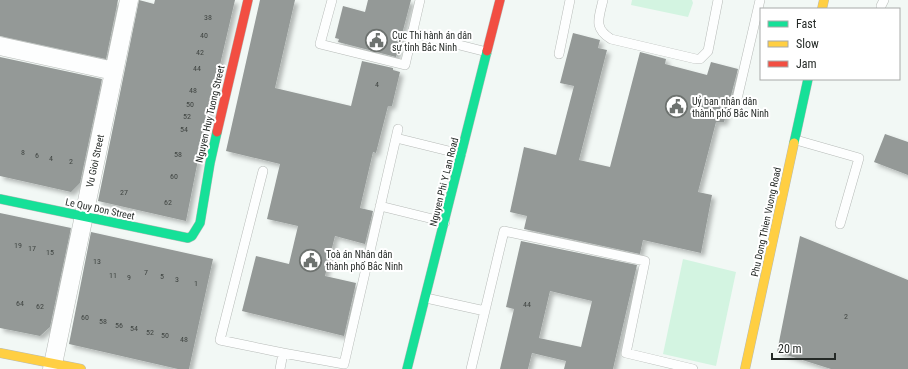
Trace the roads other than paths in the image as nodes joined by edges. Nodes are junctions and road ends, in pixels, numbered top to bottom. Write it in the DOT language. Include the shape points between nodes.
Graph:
graph roads {
  1 [pos="129,0"];
  2 [pos="248,0"];
  3 [pos="332,0"];
  4 [pos="420,0"];
  5 [pos="500,0"];
  6 [pos="570,0"];
  7 [pos="603,0"];
  8 [pos="718,0"];
  9 [pos="760,0"];
  10 [pos="412,33"];
  11 [pos="0,46"];
  12 [pos="487,52"];
  13 [pos="559,54"];
  14 [pos="114,71"];
  15 [pos="808,80"];
  16 [pos="734,112"];
  17 [pos="796,140"];
  18 [pos="462,154"];
  19 [pos="263,171"];
  20 [pos="0,199"];
  21 [pos="380,206"];
  22 [pos="83,217"];
  23 [pos="445,222"];
  24 [pos="840,224"];
  25 [pos="194,233"];
  26 [pos="426,298"];
  27 [pos="485,311"];
  28 [pos="0,353"];
  29 [pos="283,353"];
  30 [pos="52,366"];
  31 [pos="678,367"];
  32 [pos="81,369"];
  33 [pos="280,369"];
  34 [pos="407,369"];
  35 [pos="471,369"];
  36 [pos="693,369"];
  37 [pos="745,369"];
  1 -- 14 [label="street, Vu Gioi Street"];
  2 -- 25 [label="street, Nguyen Huy Tuong Street" via="210,164 200,224"];
  3 -- 10 [label="lane" via="320,44 405,65"];
  4 -- 10 [label="lane"];
  5 -- 12 [label="street, Nguyen Phi Y Lan Road"];
  6 -- 13 [label="lane"];
  7 -- 8 [label="lane" via="598,21 604,35 611,39 696,59 700,59 708,51"];
  9 -- 16 [label="lane"];
  10 -- 12 [label="lane"];
  11 -- 14 [label="street"];
  12 -- 18 [label="street, Nguyen Phi Y Lan Road"];
  14 -- 22 [label="street, Vu Gioi Street"];
  15 -- 17 [label="street, Phu Dong Thien Vuong Road"];
  17 -- 24 [label="lane" via="859,158"];
  17 -- 37 [label="street, Phu Dong Thien Vuong Road"];
  18 -- 21 [label="lane" via="397,134"];
  18 -- 23 [label="street, Nguyen Phi Y Lan Road"];
  19 -- 29 [label="lane" via="220,340"];
  20 -- 22 [label="street, Le Quy Don Street"];
  21 -- 23 [label="lane"];
  21 -- 29 [label="lane" via="344,364"];
  22 -- 25 [label="street, Le Quy Don Street" via="188,238"];
  22 -- 30 [label="street, Vu Gioi Street"];
  23 -- 26 [label="street, Nguyen Phi Y Lan Road"];
  26 -- 27 [label="lane"];
  26 -- 34 [label="street, Nguyen Phi Y Lan Road"];
  27 -- 31 [label="lane" via="504,231 645,261 626,353"];
  27 -- 35 [label="lane"];
  28 -- 30 [label="street"];
  29 -- 33 [label="lane"];
  30 -- 32 [label="street"];
  31 -- 36 [label="lane"];
}
